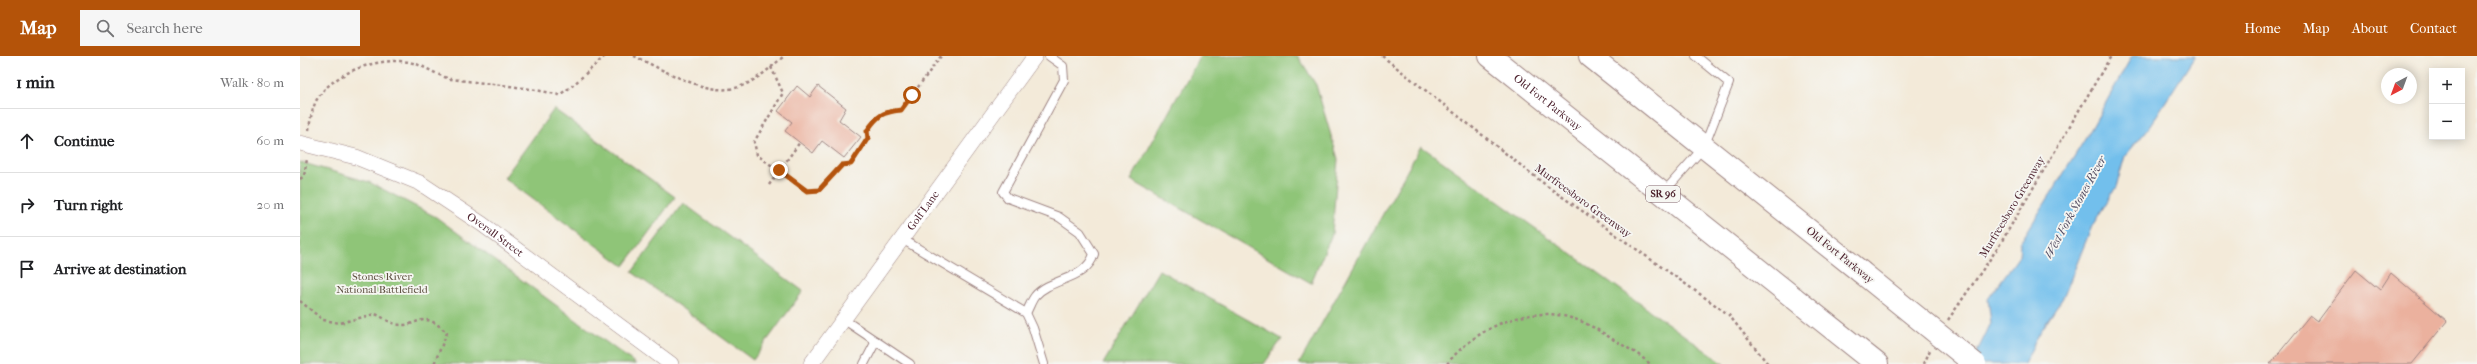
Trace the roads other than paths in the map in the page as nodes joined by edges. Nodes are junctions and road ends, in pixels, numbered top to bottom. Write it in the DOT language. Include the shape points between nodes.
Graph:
graph roads {
  1 [pos="1035,56"];
  2 [pos="1049,56"];
  3 [pos="1490,56"];
  4 [pos="1590,56"];
  5 [pos="1696,56"];
  6 [pos="304,144"];
  7 [pos="1704,147"];
  8 [pos="1662,193"];
  9 [pos="902,239"];
  10 [pos="1026,313"];
  11 [pos="843,320"];
  12 [pos="876,341"];
  13 [pos="671,364"];
  14 [pos="810,364"];
  15 [pos="864,364"];
  16 [pos="910,364"];
  17 [pos="1044,364"];
  18 [pos="1877,364"];
  19 [pos="1976,364"];
  1 -- 9 [label="street, Golf Lane"];
  2 -- 10 [label="lane" via="1063,66 1064,80 1003,192 1008,198 1059,217 1080,232 1094,254 1092,261 1082,271 1034,296"];
  3 -- 8 [label="main road, Old Fort Parkway / SR 96"];
  4 -- 7 [label="main road, Old Fort Parkway"];
  5 -- 7 [label="lane" via="1729,83"];
  6 -- 13 [label="street, Overall Street" via="356,157 420,183 482,224"];
  7 -- 8 [label="lane"];
  7 -- 19 [label="main road, Old Fort Parkway, bridge"];
  8 -- 18 [label="main road, Old Fort Parkway / SR 96"];
  9 -- 10 [label="lane"];
  9 -- 11 [label="street, Golf Lane"];
  10 -- 17 [label="lane" via="1034,328"];
  11 -- 12 [label="lane"];
  11 -- 14 [label="street, Golf Lane"];
  12 -- 15 [label="lane"];
  12 -- 16 [label="lane"];
}
